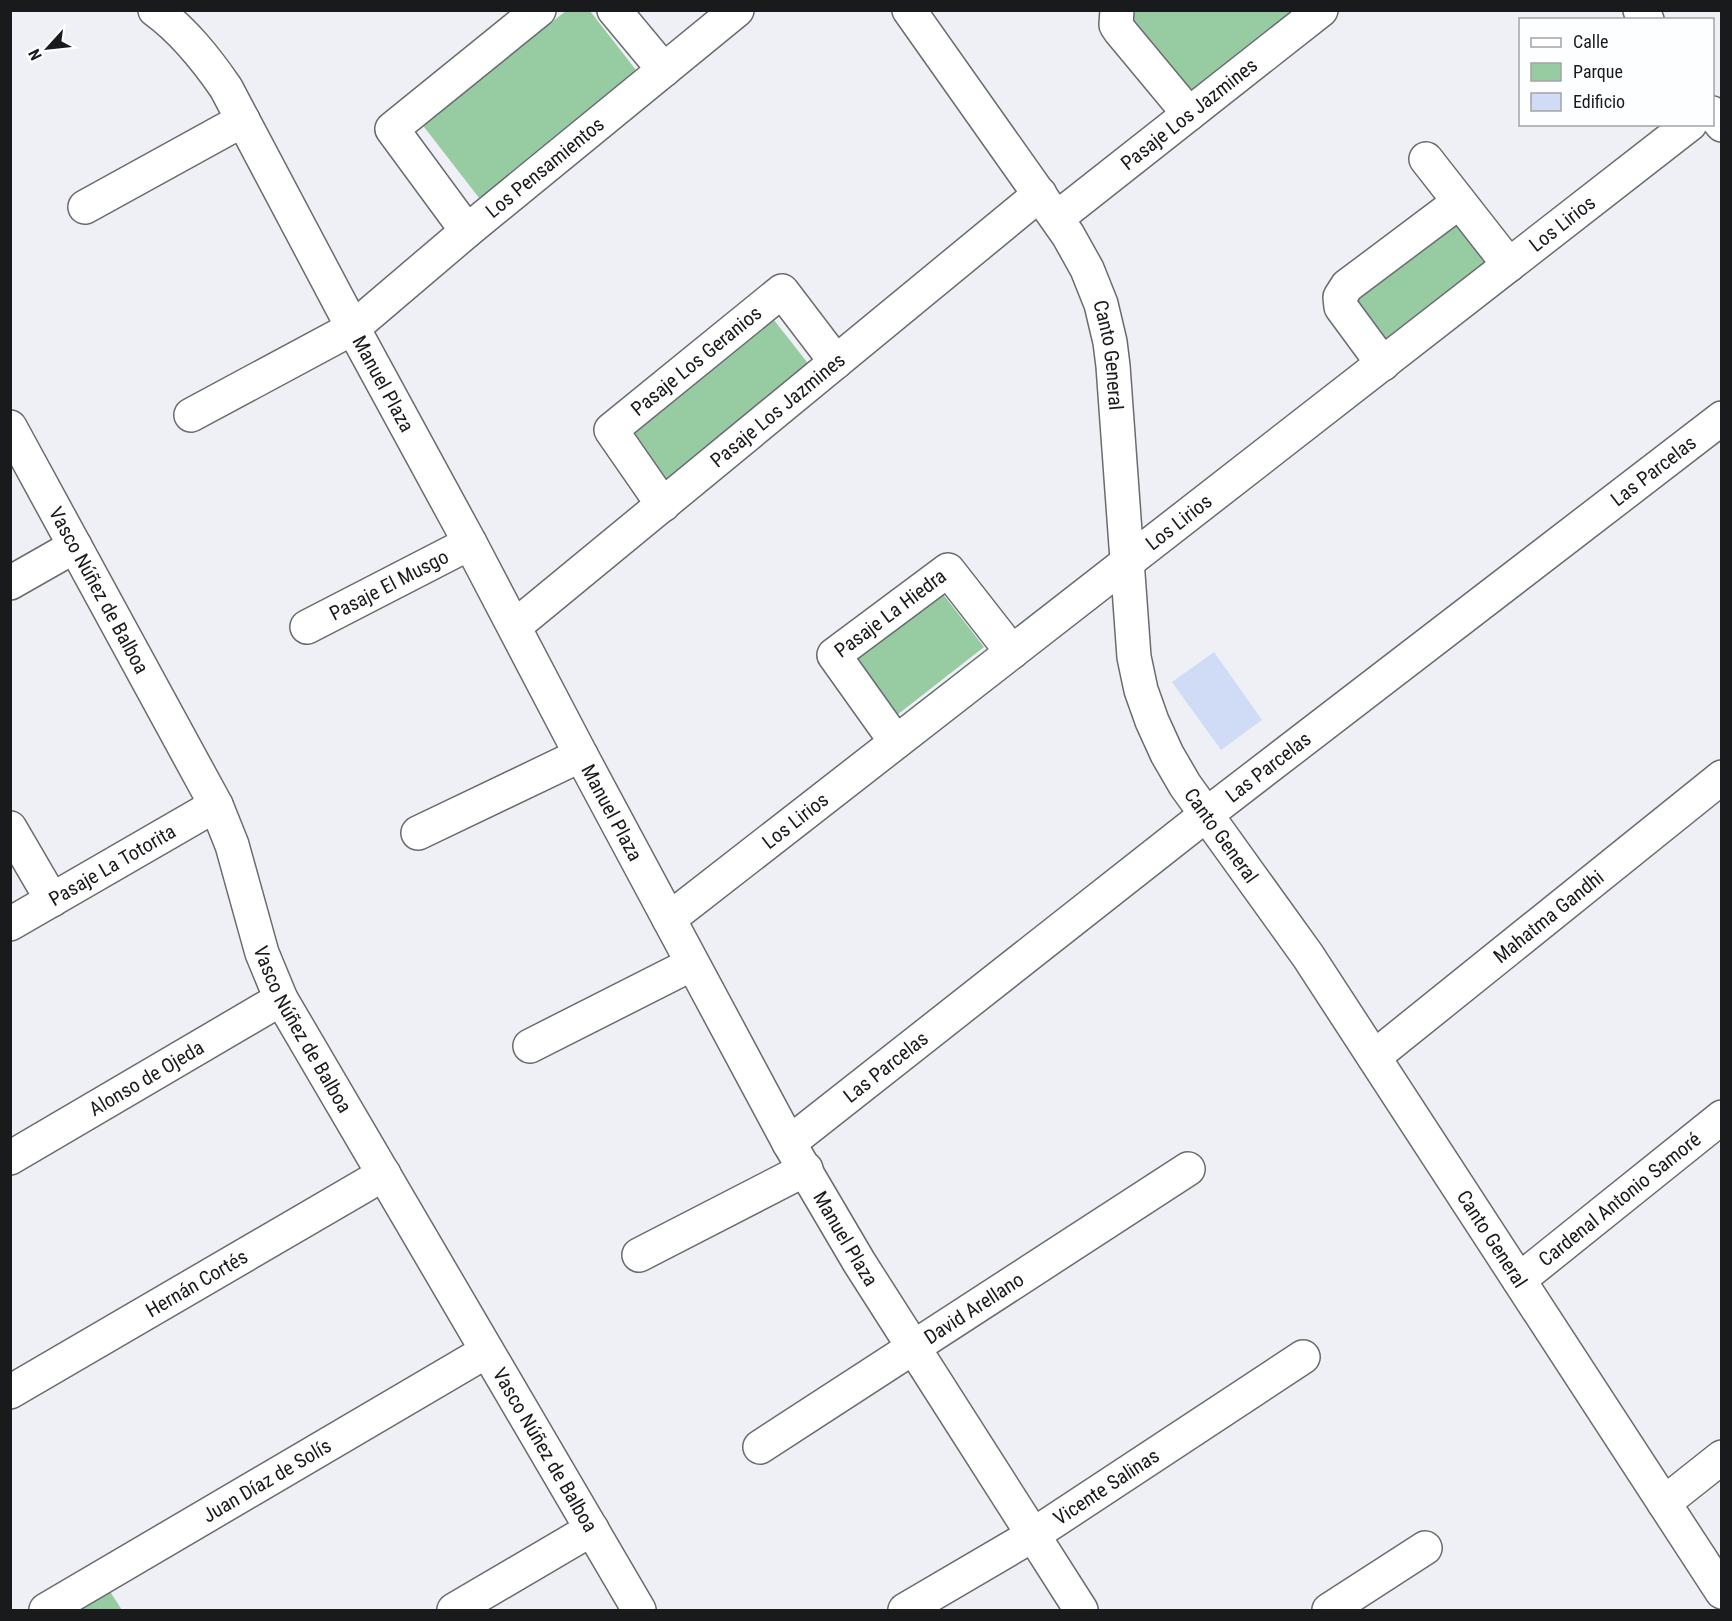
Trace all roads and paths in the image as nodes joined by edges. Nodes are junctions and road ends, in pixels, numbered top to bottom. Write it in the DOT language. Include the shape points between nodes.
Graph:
graph roads {
  1 [pos="539,10"];
  2 [pos="614,10"];
  3 [pos="737,10"];
  4 [pos="909,10"];
  5 [pos="1118,10"];
  6 [pos="1321,10"];
  7 [pos="164,13"];
  8 [pos="664,70"];
  9 [pos="1189,114"];
  10 [pos="243,120"];
  11 [pos="1687,126"];
  12 [pos="1426,159"];
  13 [pos="1459,201"];
  14 [pos="1048,206"];
  15 [pos="85,207"];
  16 [pos="467,231"];
  17 [pos="1509,265"];
  18 [pos="352,328"];
  19 [pos="836,362"];
  20 [pos="1383,364"];
  21 [pos="191,415"];
  22 [pos="1722,418"];
  23 [pos="10,427"];
  24 [pos="663,505"];
  25 [pos="470,543"];
  26 [pos="75,546"];
  27 [pos="1127,562"];
  28 [pos="10,583"];
  29 [pos="515,626"];
  30 [pos="307,627"];
  31 [pos="1012,652"];
  32 [pos="896,742"];
  33 [pos="581,755"];
  34 [pos="1722,777"];
  35 [pos="216,806"];
  36 [pos="1207,814"];
  37 [pos="10,828"];
  38 [pos="418,833"];
  39 [pos="52,900"];
  40 [pos="669,919"];
  41 [pos="10,924"];
  42 [pos="692,964"];
  43 [pos="281,999"];
  44 [pos="530,1046"];
  45 [pos="1374,1057"];
  46 [pos="1722,1117"];
  47 [pos="798,1156"];
  48 [pos="10,1158"];
  49 [pos="1188,1169"];
  50 [pos="384,1174"];
  51 [pos="639,1255"];
  52 [pos="1518,1280"];
  53 [pos="914,1348"];
  54 [pos="487,1351"];
  55 [pos="1303,1357"];
  56 [pos="10,1392"];
  57 [pos="760,1447"];
  58 [pos="1722,1457"];
  59 [pos="1664,1503"];
  60 [pos="592,1529"];
  61 [pos="1033,1535"];
  62 [pos="1425,1548"];
  63 [pos="1722,1592"];
  64 [pos="46,1611"];
  65 [pos="454,1611"];
  66 [pos="639,1611"];
  67 [pos="905,1611"];
  68 [pos="1081,1611"];
  69 [pos="1329,1611"];
  1 -- 16 [label="street" via="392,129"];
  2 -- 8 [label="street"];
  3 -- 8 [label="street, Los Pensamientos"];
  4 -- 14 [label="street, Canto General"];
  5 -- 9 [label="street" via="1116,25 1120,31"];
  6 -- 9 [label="street, Pasaje Los Jazmines"];
  7 -- 10 [label="street, Manuel Plaza" via="207,60"];
  8 -- 16 [label="street, Los Pensamientos"];
  9 -- 14 [label="street, Pasaje Los Jazmines"];
  10 -- 15 [label="street"];
  10 -- 18 [label="street, Manuel Plaza"];
  11 -- 17 [label="street, Los Lirios"];
  12 -- 13 [label="street"];
  13 -- 17 [label="street"];
  13 -- 20 [label="street" via="1347,286 1340,297 1341,307"];
  14 -- 19 [label="street, Pasaje Los Jazmines"];
  14 -- 27 [label="street, Canto General" via="1087,269 1110,342"];
  16 -- 18 [label="street, Los Pensamientos"];
  17 -- 20 [label="street, Los Lirios"];
  18 -- 21 [label="street, Los Pensamientos"];
  18 -- 25 [label="street, Manuel Plaza"];
  19 -- 24 [label="street, Pasaje Los Jazmines"];
  19 -- 24 [label="street, Pasaje Los Geranios" via="782,291 611,430"];
  20 -- 27 [label="street, Los Lirios"];
  22 -- 36 [label="street, Las Parcelas"];
  23 -- 26 [label="street, Vasco Núñez de Balboa"];
  24 -- 29 [label="street, Pasaje Los Jazmines"];
  25 -- 29 [label="street, Manuel Plaza"];
  25 -- 30 [label="street, Pasaje El Musgo"];
  26 -- 28 [label="street"];
  26 -- 35 [label="street, Vasco Núñez de Balboa"];
  27 -- 31 [label="street, Los Lirios"];
  27 -- 36 [label="street, Canto General" via="1134,657 1141,690 1167,754"];
  29 -- 33 [label="street, Manuel Plaza"];
  31 -- 32 [label="street, Los Lirios"];
  31 -- 32 [label="street, Pasaje La Hiedra" via="948,570 834,655"];
  32 -- 40 [label="street, Los Lirios"];
  33 -- 38 [label="street"];
  33 -- 40 [label="street, Manuel Plaza"];
  34 -- 45 [label="street, Mahatma Gandhi"];
  35 -- 39 [label="street, Pasaje La Totorita"];
  35 -- 43 [label="street, Vasco Núñez de Balboa" via="232,845 262,953"];
  36 -- 45 [label="street, Canto General"];
  36 -- 47 [label="street, Las Parcelas"];
  37 -- 39 [label="street"];
  39 -- 41 [label="street, Pasaje La Totorita"];
  40 -- 42 [label="street, Manuel Plaza"];
  42 -- 44 [label="street"];
  42 -- 47 [label="street, Manuel Plaza"];
  43 -- 48 [label="street, Alonso de Ojeda"];
  43 -- 50 [label="street, Vasco Núñez de Balboa"];
  45 -- 52 [label="street, Canto General"];
  46 -- 52 [label="street, Cardenal Antonio Samoré"];
  47 -- 51 [label="street, Las Parcelas"];
  47 -- 53 [label="street, Manuel Plaza"];
  49 -- 53 [label="street, David Arellano"];
  50 -- 54 [label="street, Vasco Núñez de Balboa"];
  50 -- 56 [label="street, Hernán Cortés"];
  52 -- 59 [label="street, Canto General"];
  53 -- 57 [label="street, David Arellano"];
  53 -- 61 [label="street, Manuel Plaza"];
  54 -- 60 [label="street, Vasco Núñez de Balboa"];
  54 -- 64 [label="street, Juan Díaz de Solís"];
  55 -- 61 [label="street, Vicente Salinas"];
  58 -- 59 [label="street"];
  59 -- 63 [label="street, Canto General"];
  60 -- 65 [label="street"];
  60 -- 66 [label="street, Vasco Núñez de Balboa"];
  61 -- 67 [label="street, Vicente Salinas"];
  61 -- 68 [label="street, Manuel Plaza"];
  62 -- 69 [label="street"];
}
